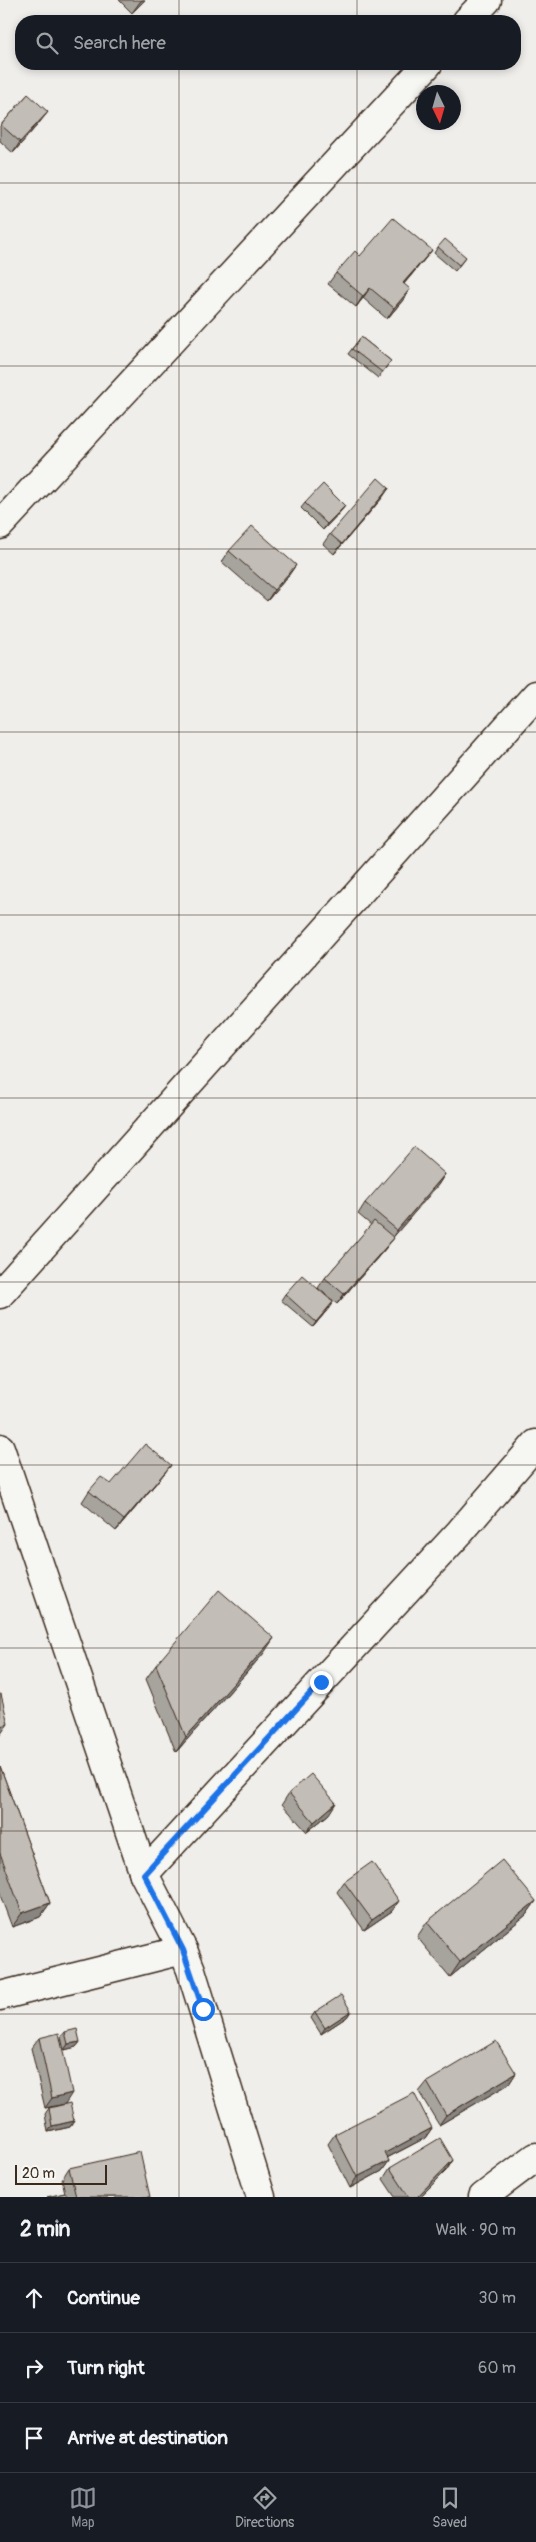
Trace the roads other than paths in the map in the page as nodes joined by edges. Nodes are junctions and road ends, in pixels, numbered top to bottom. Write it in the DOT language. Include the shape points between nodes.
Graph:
graph roads {
  1 [pos="487,0"];
  2 [pos="473,15"];
  3 [pos="422,70"];
  4 [pos="0,525"];
  5 [pos="536,695"];
  6 [pos="0,1294"];
  7 [pos="536,1444"];
  8 [pos="0,1448"];
  9 [pos="7,1491"];
  10 [pos="144,1874"];
  11 [pos="183,1950"];
  12 [pos="0,1996"];
  13 [pos="536,2157"];
  14 [pos="261,2197"];
  15 [pos="483,2197"];
  1 -- 2 [label="street"];
  3 -- 4 [label="street"];
  5 -- 6 [label="street"];
  7 -- 10 [label="street" via="460,1532"];
  8 -- 9 [label="street"];
  9 -- 10 [label="street"];
  10 -- 11 [label="street"];
  11 -- 12 [label="street"];
  11 -- 14 [label="street"];
  13 -- 15 [label="street"];
}
